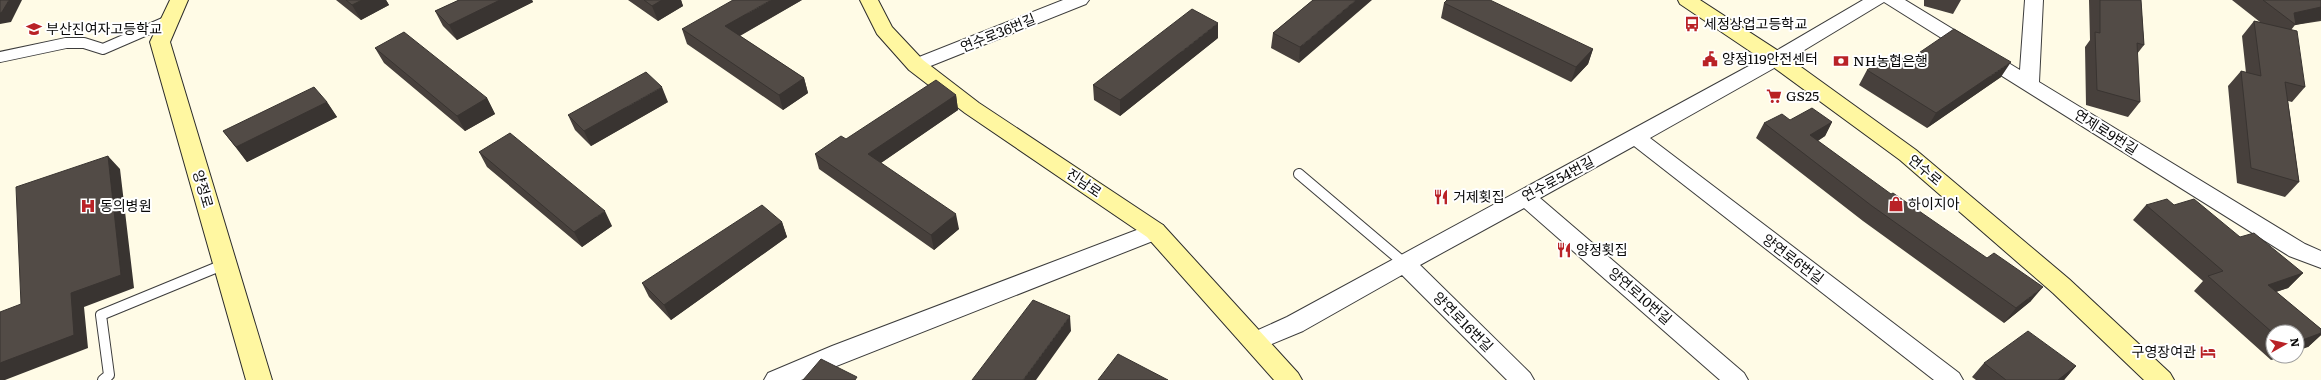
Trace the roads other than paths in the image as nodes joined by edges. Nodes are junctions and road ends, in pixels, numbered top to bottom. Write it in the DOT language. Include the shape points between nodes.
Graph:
graph roads {
  1 [pos="179,0"];
  2 [pos="869,0"];
  3 [pos="1080,0"];
  4 [pos="1687,0"];
  5 [pos="1876,0"];
  6 [pos="1892,0"];
  7 [pos="2034,0"];
  8 [pos="170,20"];
  9 [pos="0,57"];
  10 [pos="1776,60"];
  11 [pos="916,65"];
  12 [pos="2029,84"];
  13 [pos="1635,138"];
  14 [pos="1299,174"];
  15 [pos="1525,197"];
  16 [pos="1155,231"];
  17 [pos="2321,260"];
  18 [pos="1404,263"];
  19 [pos="225,264"];
  20 [pos="1255,342"];
  21 [pos="103,380"];
  22 [pos="259,380"];
  23 [pos="776,380"];
  24 [pos="1289,380"];
  25 [pos="1522,380"];
  26 [pos="1736,380"];
  27 [pos="1952,380"];
  28 [pos="2161,380"];
  1 -- 8 [label="street, 양정로"];
  2 -- 11 [label="street, 진남로" via="884,30"];
  3 -- 11 [label="street, 연수로36번길"];
  4 -- 10 [label="street, 연수로"];
  5 -- 10 [label="street, 연수로54번길"];
  6 -- 12 [label="street, 연제로9번길"];
  7 -- 12 [label="street"];
  8 -- 9 [label="lane" via="103,49 84,43 66,43"];
  8 -- 19 [label="street, 양정로" via="160,42"];
  10 -- 13 [label="street, 연수로54번길"];
  10 -- 28 [label="street, 연수로" via="1908,155 2061,286"];
  11 -- 16 [label="street, 진남로" via="972,108"];
  12 -- 17 [label="street, 연제로9번길" via="2297,250"];
  13 -- 15 [label="street, 연수로54번길"];
  13 -- 27 [label="street, 양연로6번길"];
  14 -- 18 [label="lane"];
  15 -- 18 [label="street, 연수로54번길"];
  15 -- 26 [label="street, 양연로10번길"];
  16 -- 20 [label="street, 진남로"];
  16 -- 23 [label="street"];
  18 -- 20 [label="street, 연수로54번길" via="1295,324"];
  18 -- 25 [label="street, 양연로16번길"];
  19 -- 21 [label="lane" via="101,315 109,375"];
  19 -- 22 [label="street, 양정로"];
  20 -- 24 [label="street, 진남로"];
}
